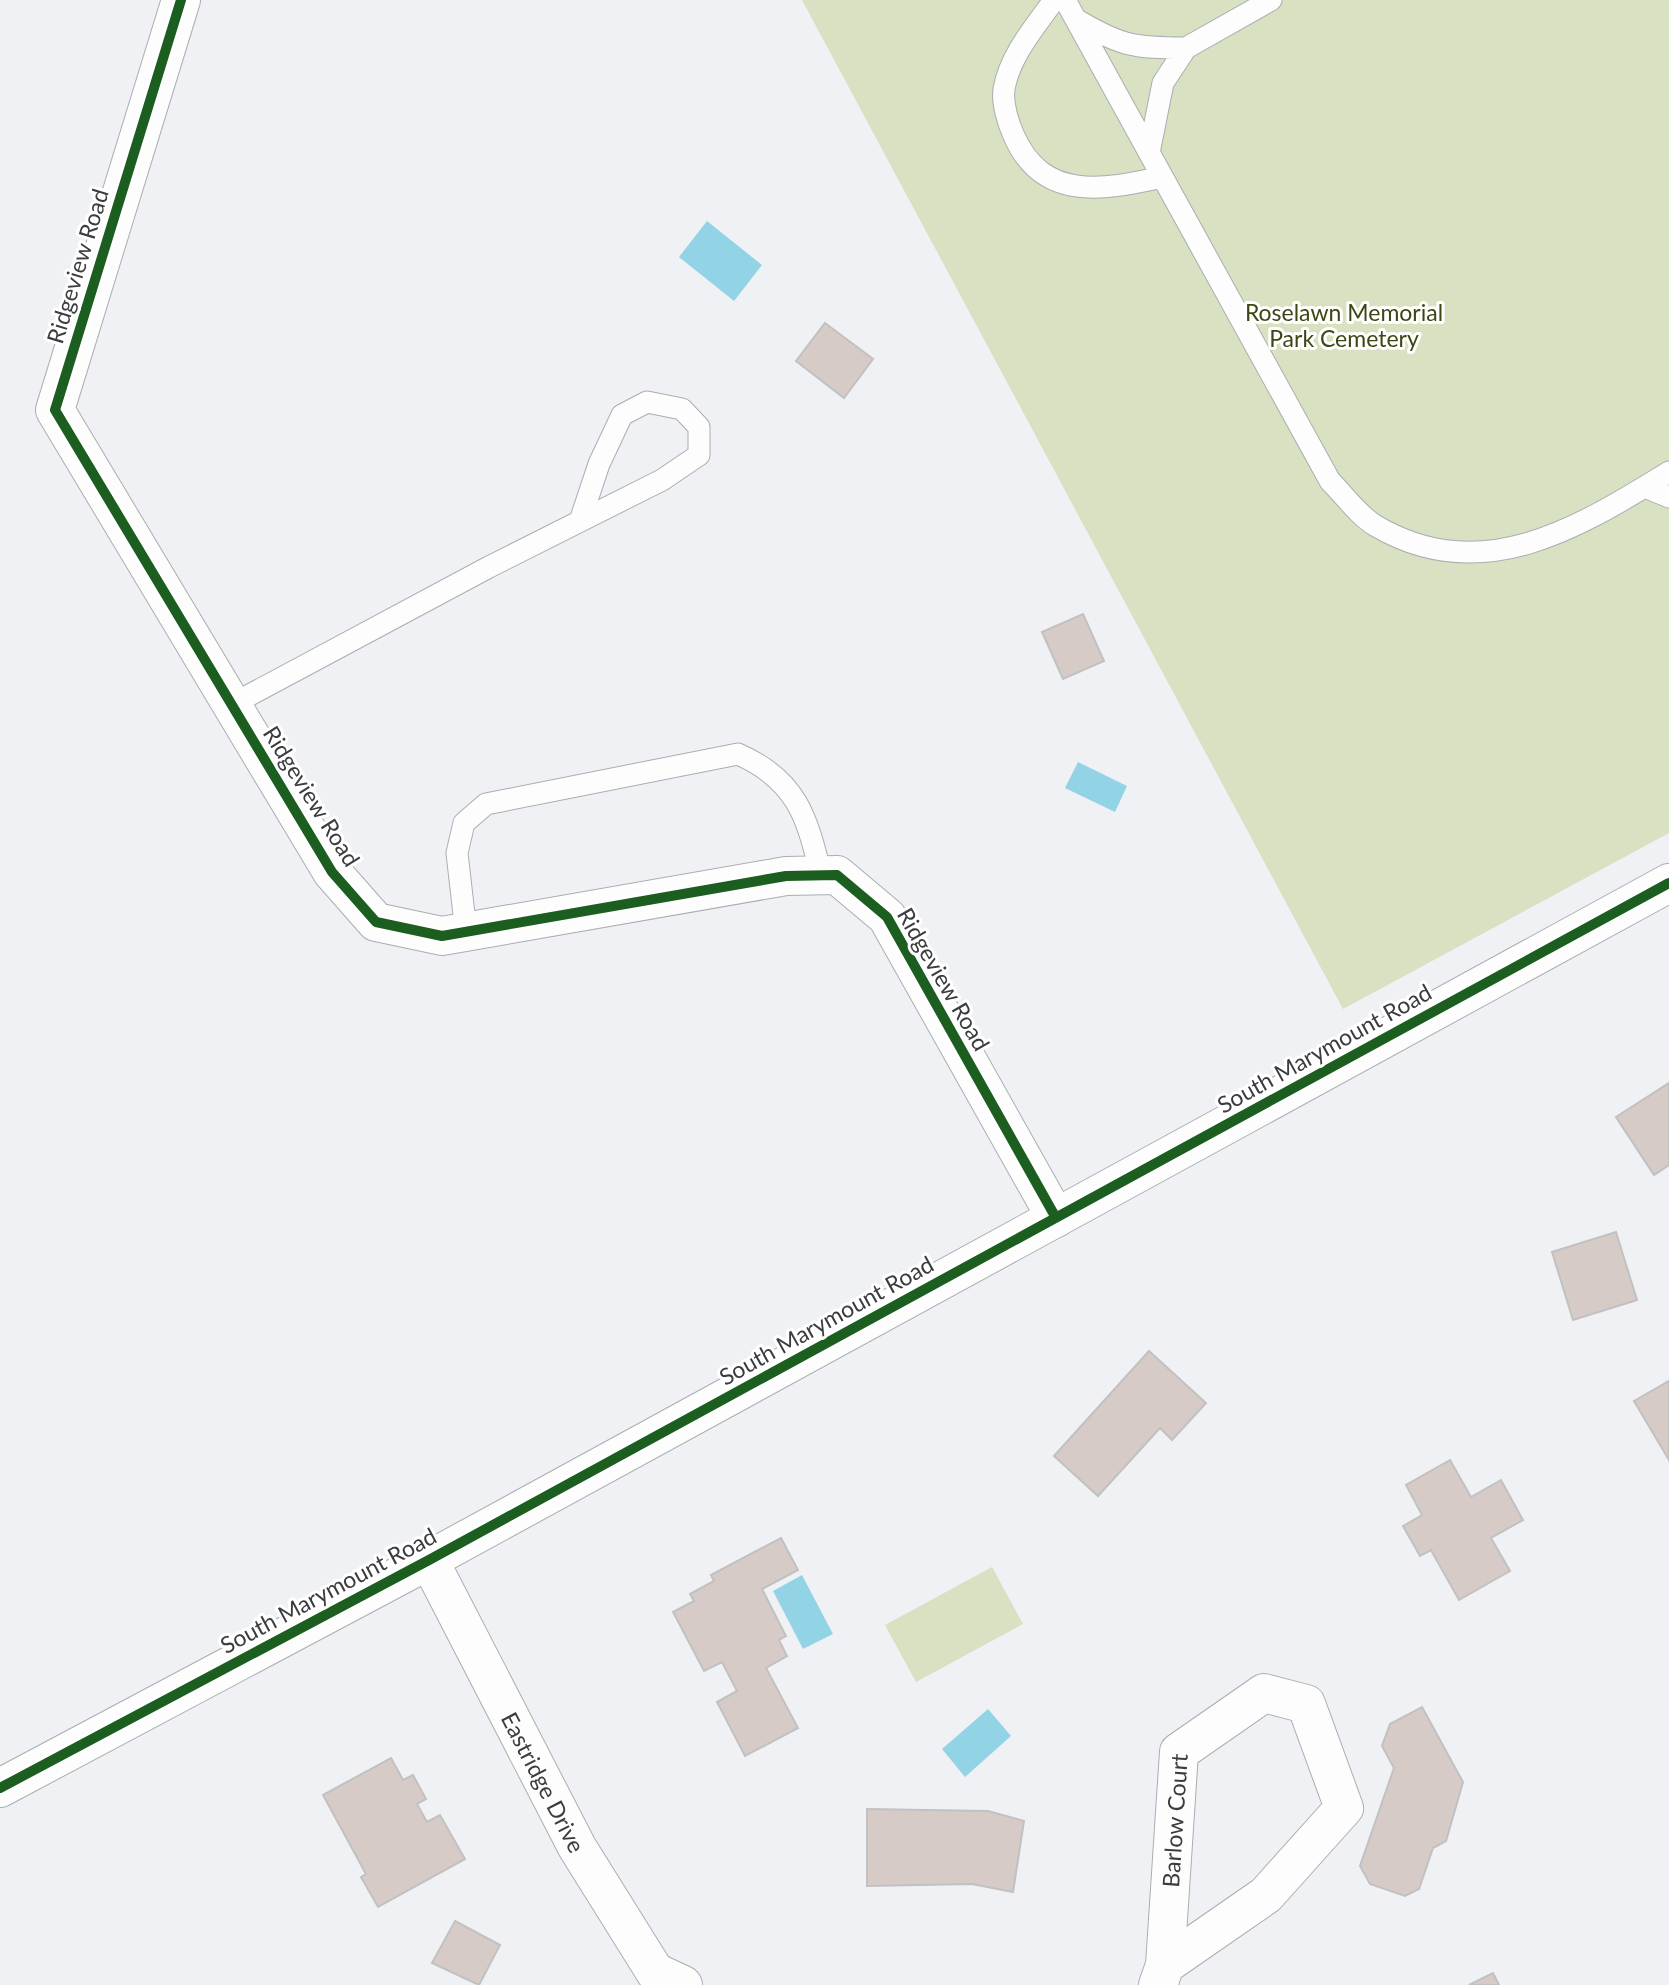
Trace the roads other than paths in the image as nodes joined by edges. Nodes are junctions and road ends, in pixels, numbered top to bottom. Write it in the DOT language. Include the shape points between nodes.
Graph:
graph roads {
  1 [pos="181,0"];
  2 [pos="1054,0"];
  3 [pos="1065,0"];
  4 [pos="1271,0"];
  5 [pos="1075,19"];
  6 [pos="1185,48"];
  7 [pos="1149,153"];
  8 [pos="1162,177"];
  9 [pos="1669,472"];
  10 [pos="1645,487"];
  11 [pos="1669,497"];
  12 [pos="580,521"];
  13 [pos="231,705"];
  14 [pos="821,875"];
  15 [pos="1669,884"];
  16 [pos="466,932"];
  17 [pos="1056,1218"];
  18 [pos="429,1560"];
  19 [pos="0,1788"];
  20 [pos="1161,1975"];
  21 [pos="665,1981"];
  1 -- 13 [label="street, Ridgeview Road" via="55,410"];
  2 -- 8 [label="lane" via="1018,50 1004,90 1008,124 1021,153 1046,177 1084,189"];
  3 -- 5 [label="lane"];
  4 -- 6 [label="lane"];
  5 -- 6 [label="lane" via="1114,42"];
  5 -- 7 [label="lane"];
  6 -- 7 [label="lane" via="1163,83"];
  7 -- 8 [label="lane"];
  8 -- 10 [label="lane" via="1329,481 1374,524 1423,548 1484,551 1541,542 1592,519"];
  9 -- 10 [label="lane"];
  10 -- 11 [label="lane"];
  12 -- 12 [label="lane" via="662,480 699,455 699,427 682,410 647,402 622,415"];
  12 -- 13 [label="lane"];
  13 -- 16 [label="street, Ridgeview Road" via="332,872 376,922 442,936"];
  14 -- 16 [label="street, Ridgeview Road" via="786,876"];
  14 -- 16 [label="lane" via="809,827 791,791 764,765 738,754 486,804 464,823 457,853"];
  14 -- 17 [label="street, Ridgeview Road" via="836,875 887,918"];
  15 -- 17 [label="street, South Marymount Road"];
  17 -- 18 [label="street, South Marymount Road"];
  18 -- 19 [label="street, South Marymount Road"];
  18 -- 21 [label="street, Eastridge Drive" via="576,1847"];
  20 -- 20 [label="street, Barlow Court" via="1266,1895 1344,1808 1306,1704 1264,1693 1180,1752"];
}
